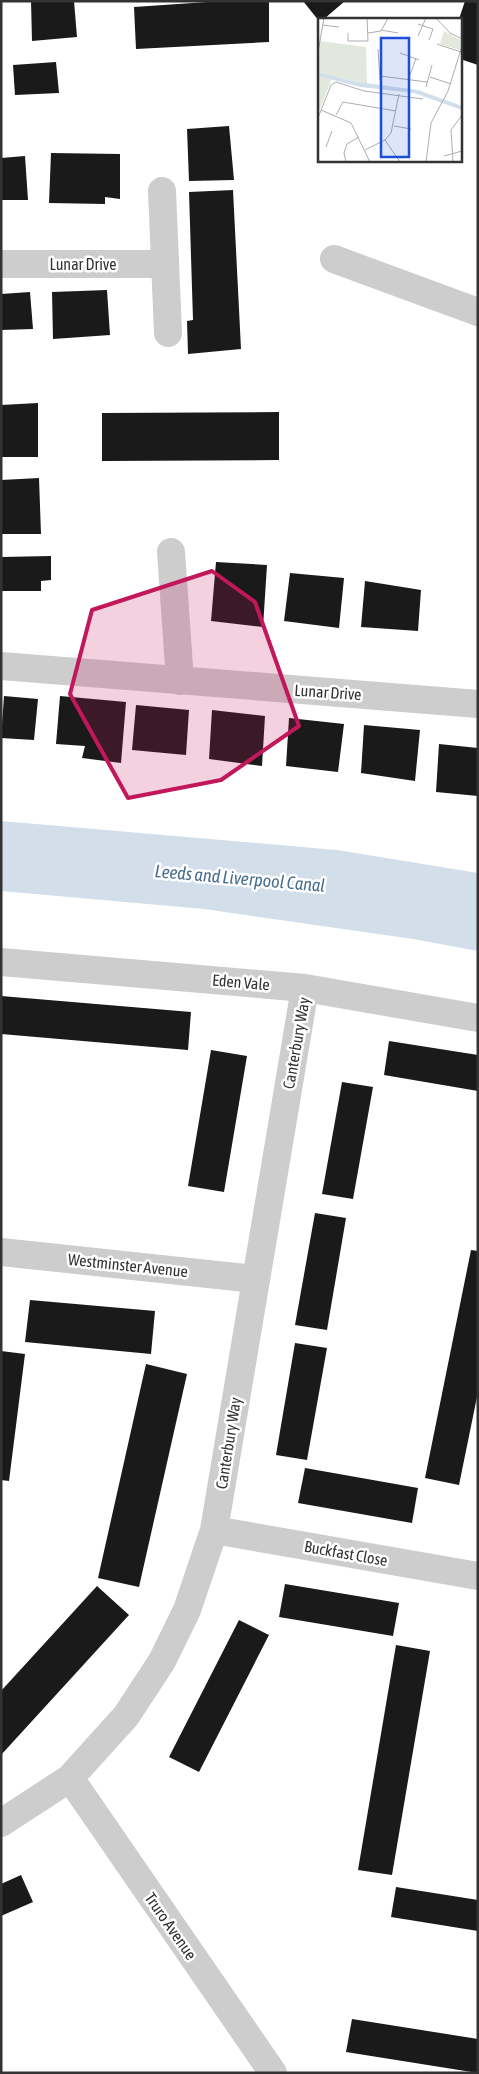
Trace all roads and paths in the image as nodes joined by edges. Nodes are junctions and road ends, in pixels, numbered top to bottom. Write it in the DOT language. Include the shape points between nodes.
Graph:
graph roads {
  1 [pos="162,191"];
  2 [pos="334,259"];
  3 [pos="1,264"];
  4 [pos="165,264"];
  5 [pos="478,312"];
  6 [pos="168,333"];
  7 [pos="171,552"];
  8 [pos="1,666"];
  9 [pos="180,680"];
  10 [pos="477,702"];
  11 [pos="1,962"];
  12 [pos="305,988"];
  13 [pos="478,1018"];
  14 [pos="1,1252"];
  15 [pos="255,1278"];
  16 [pos="214,1530"];
  17 [pos="478,1576"];
  18 [pos="70,1778"];
  19 [pos="1,1823"];
  20 [pos="273,2073"];
  1 -- 4 [label="street"];
  2 -- 5 [label="street"];
  3 -- 4 [label="street, Lunar Drive"];
  4 -- 6 [label="street"];
  7 -- 9 [label="street"];
  8 -- 9 [label="street, Lunar Drive"];
  9 -- 10 [label="street, Lunar Drive"];
  11 -- 12 [label="street, Eden Vale"];
  12 -- 13 [label="street, Eden Vale"];
  12 -- 15 [label="street, Canterbury Way"];
  14 -- 15 [label="street, Westminster Avenue"];
  15 -- 16 [label="street, Canterbury Way"];
  16 -- 17 [label="street, Buckfast Close"];
  16 -- 18 [label="street, Canterbury Way" via="187,1610 162,1661 126,1716"];
  18 -- 19 [label="street, Canterbury Way"];
  18 -- 20 [label="street, Truro Avenue"];
}
